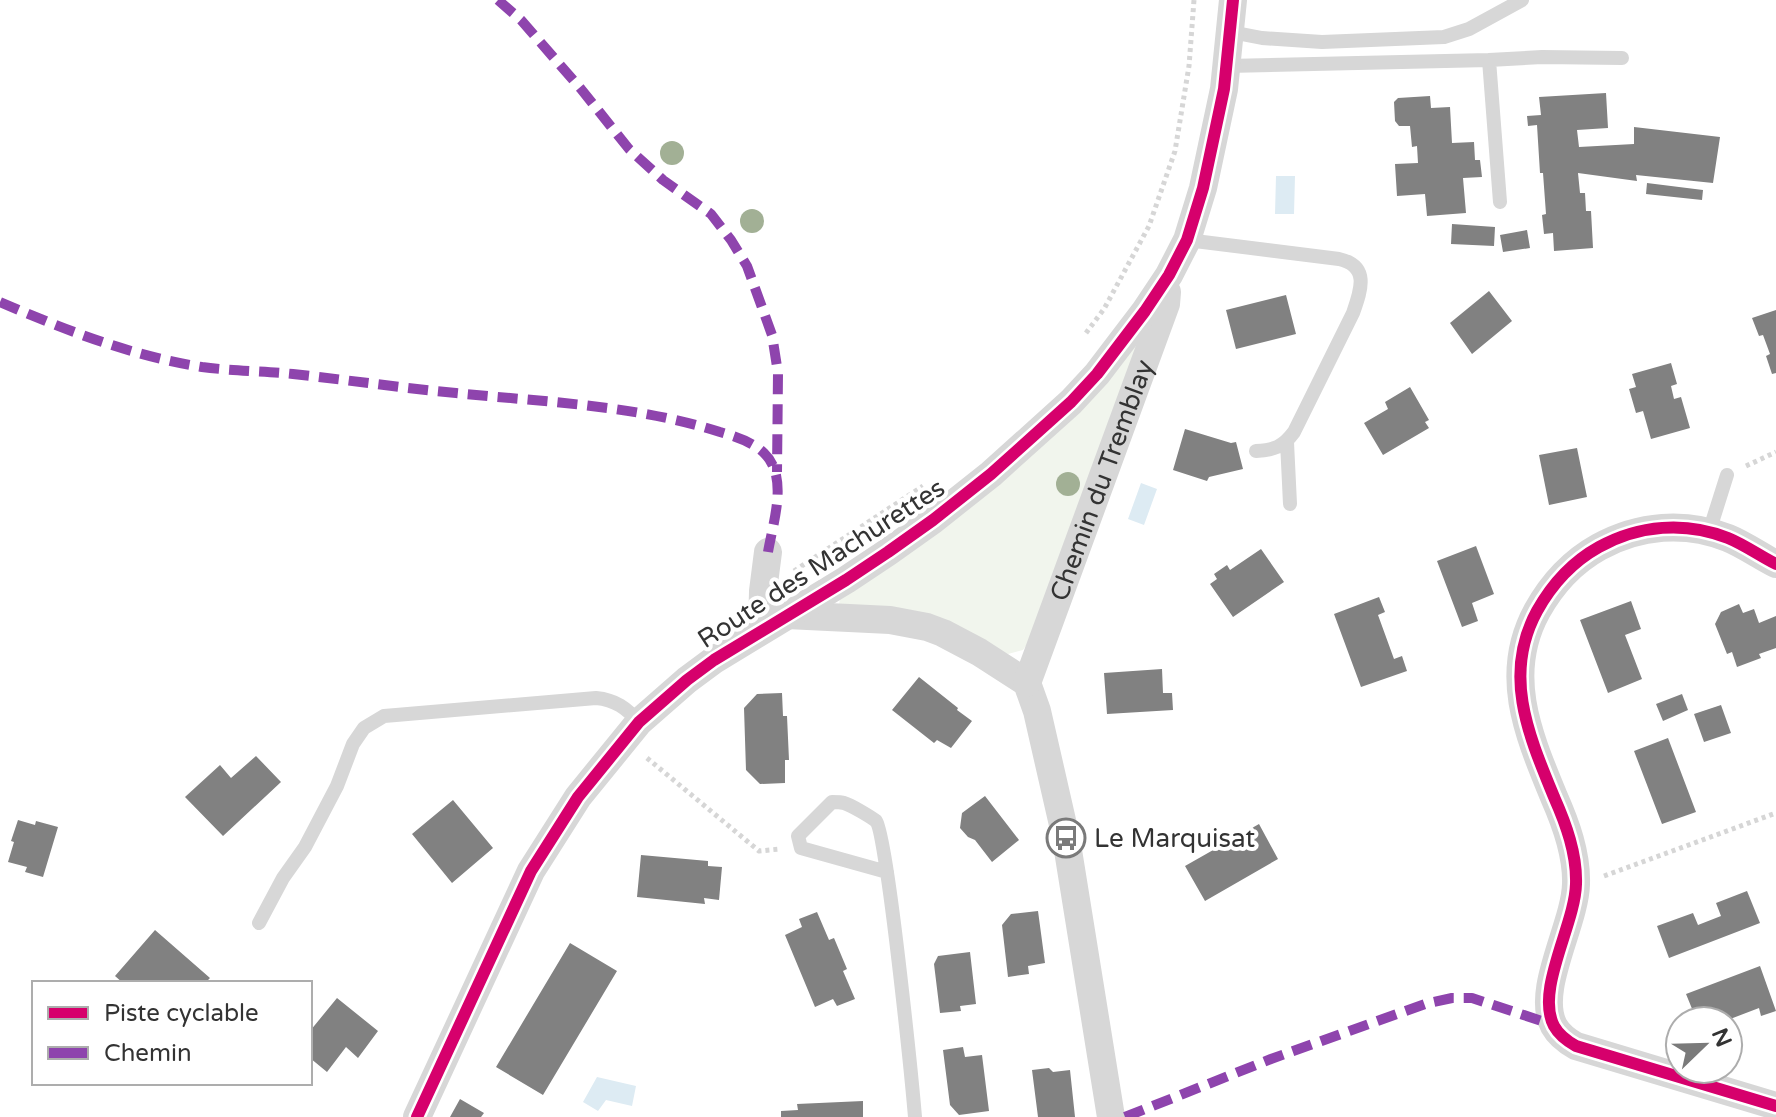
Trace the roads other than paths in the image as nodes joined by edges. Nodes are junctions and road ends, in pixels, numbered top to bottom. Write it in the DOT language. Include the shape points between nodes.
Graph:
graph roads {
  1 [pos="1233,0"];
  2 [pos="1522,0"];
  3 [pos="1231,32"];
  4 [pos="1622,58"];
  5 [pos="1489,60"];
  6 [pos="1227,66"];
  7 [pos="1500,202"];
  8 [pos="1187,240"];
  9 [pos="1169,275"];
  10 [pos="1287,442"];
  11 [pos="1256,451"];
  12 [pos="1727,475"];
  13 [pos="1290,504"];
  14 [pos="1709,532"];
  15 [pos="768,552"];
  16 [pos="1776,564"];
  17 [pos="787,615"];
  18 [pos="762,630"];
  19 [pos="1027,683"];
  20 [pos="632,731"];
  21 [pos="887,872"];
  22 [pos="259,923"];
  23 [pos="1776,1106"];
  24 [pos="417,1117"];
  25 [pos="915,1117"];
  26 [pos="1111,1117"];
  1 -- 3 [label="street, Route des Machurettes"];
  2 -- 3 [label="lane" via="1444,37 1322,42"];
  3 -- 6 [label="street, Route des Machurettes"];
  4 -- 5 [label="lane"];
  5 -- 6 [label="lane"];
  5 -- 7 [label="lane"];
  6 -- 8 [label="street, Route des Machurettes"];
  8 -- 9 [label="street, Route des Machurettes"];
  8 -- 10 [label="lane" via="1339,259 1356,266 1362,286 1353,313"];
  9 -- 17 [label="street, Route des Machurettes" via="1097,374 1048,424 933,520"];
  9 -- 19 [label="street, Chemin du Tremblay" via="1166,304"];
  10 -- 11 [label="lane"];
  10 -- 13 [label="lane"];
  12 -- 14 [label="lane"];
  14 -- 16 [label="street"];
  14 -- 23 [label="street" via="1649,529 1589,553 1558,580 1524,639 1523,708 1564,821 1576,886 1548,1000 1554,1025 1576,1046"];
  15 -- 18 [label="street"];
  17 -- 18 [label="street, Route des Machurettes"];
  17 -- 19 [label="street" via="927,627"];
  18 -- 20 [label="street, Route des Machurettes" via="696,673"];
  19 -- 26 [label="street" via="1066,838"];
  20 -- 22 [label="lane" via="628,710 596,698 373,721 353,744 305,847"];
  20 -- 24 [label="street, Route des Machurettes" via="578,797 531,871"];
  21 -- 21 [label="lane" via="876,821 843,802 832,802 798,836 801,848"];
  21 -- 25 [label="lane"];
}
